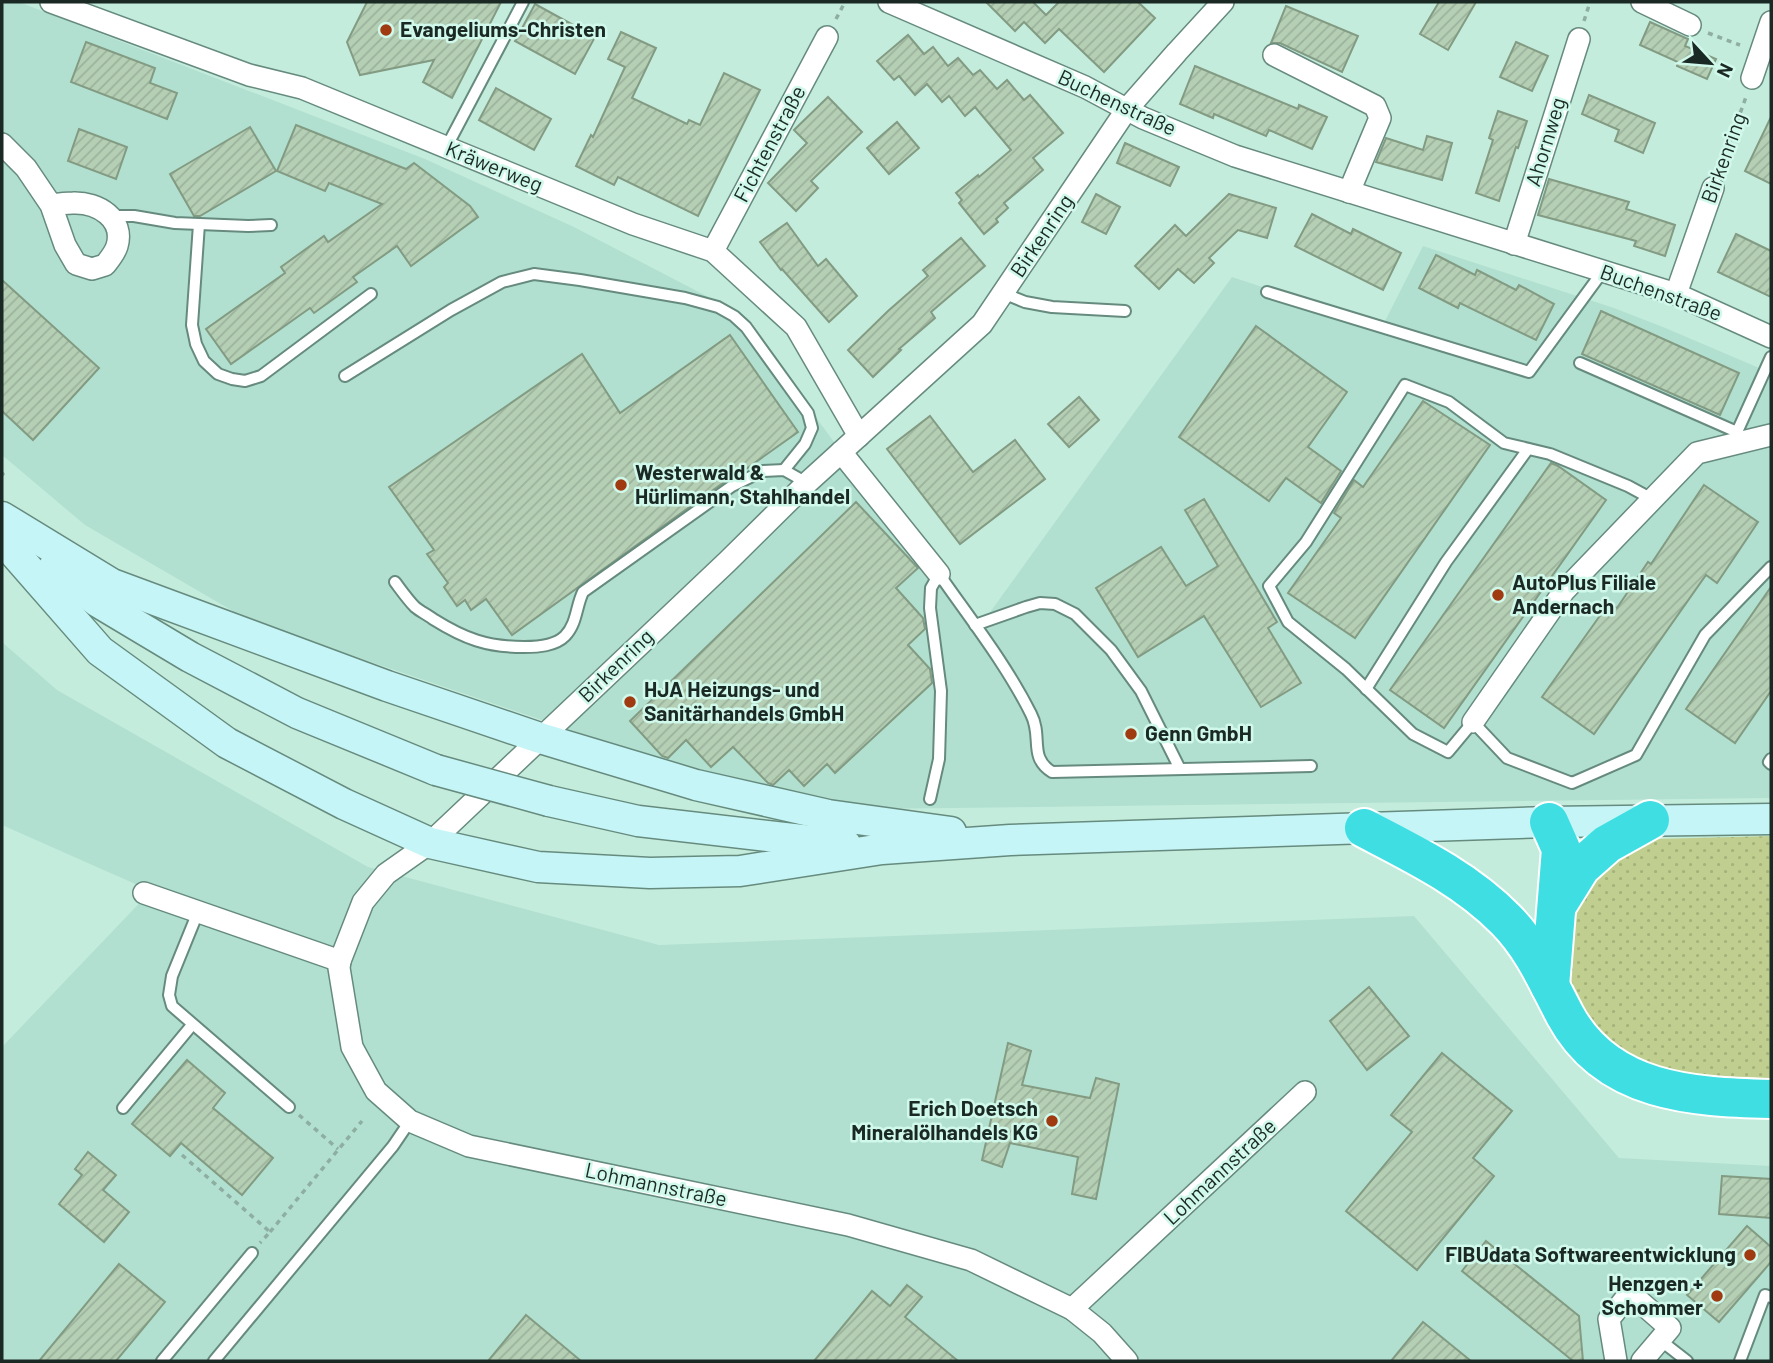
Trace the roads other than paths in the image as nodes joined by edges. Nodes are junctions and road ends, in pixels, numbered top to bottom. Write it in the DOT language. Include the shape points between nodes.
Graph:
graph roads {
  1 [pos="51,2"];
  2 [pos="523,2"];
  3 [pos="889,2"];
  4 [pos="1223,2"];
  5 [pos="1642,2"];
  6 [pos="1690,25"];
  7 [pos="1770,30"];
  8 [pos="827,37"];
  9 [pos="1578,39"];
  10 [pos="1744,47"];
  11 [pos="1274,55"];
  12 [pos="1752,78"];
  13 [pos="1127,109"];
  14 [pos="2,144"];
  15 [pos="446,148"];
  16 [pos="1713,188"];
  17 [pos="1349,192"];
  18 [pos="51,205"];
  19 [pos="111,216"];
  20 [pos="199,224"];
  21 [pos="271,225"];
  22 [pos="1514,244"];
  23 [pos="713,251"];
  24 [pos="1603,271"];
  25 [pos="1267,292"];
  26 [pos="1003,293"];
  27 [pos="371,294"];
  28 [pos="1676,294"];
  29 [pos="1125,311"];
  30 [pos="1771,337"];
  31 [pos="1771,357"];
  32 [pos="1580,363"];
  33 [pos="345,376"];
  34 [pos="1771,435"];
  35 [pos="859,436"];
  36 [pos="1528,449"];
  37 [pos="841,452"];
  38 [pos="784,470"];
  39 [pos="807,483"];
  40 [pos="1652,499"];
  41 [pos="2,517"];
  42 [pos="2,525"];
  43 [pos="2,539"];
  44 [pos="1771,567"];
  45 [pos="939,574"];
  46 [pos="394,582"];
  47 [pos="975,625"];
  48 [pos="1366,689"];
  49 [pos="1473,722"];
  50 [pos="540,738"];
  51 [pos="1311,766"];
  52 [pos="1180,769"];
  53 [pos="929,799"];
  54 [pos="1771,819"];
  55 [pos="1650,820"];
  56 [pos="1549,822"];
  57 [pos="1364,828"];
  58 [pos="1010,840"];
  59 [pos="430,842"];
  60 [pos="882,849"];
  61 [pos="386,874"];
  62 [pos="144,893"];
  63 [pos="1558,904"];
  64 [pos="198,912"];
  65 [pos="1526,944"];
  66 [pos="340,961"];
  67 [pos="1550,986"];
  68 [pos="192,1025"];
  69 [pos="1305,1093"];
  70 [pos="1771,1099"];
  71 [pos="289,1107"];
  72 [pos="123,1108"];
  73 [pos="410,1121"];
  74 [pos="252,1253"];
  75 [pos="1771,1297"];
  76 [pos="1072,1309"];
  77 [pos="1660,1340"];
  78 [pos="162,1361"];
  79 [pos="214,1361"];
  80 [pos="1127,1361"];
  81 [pos="1616,1361"];
  82 [pos="1642,1361"];
  83 [pos="1687,1361"];
  84 [pos="1740,1361"];
  1 -- 15 [label="street, Kräwerweg" via="249,75 302,88"];
  2 -- 15 [label="lane"];
  3 -- 13 [label="street, Buchenstraße"];
  4 -- 13 [label="street, Birkenring"];
  5 -- 6 [label="street"];
  7 -- 10 [label="street"];
  7 -- 12 [label="street"];
  8 -- 23 [label="street, Fichtenstraße"];
  9 -- 22 [label="street, Ahornweg"];
  11 -- 17 [label="street" via="1375,106 1380,118"];
  13 -- 17 [label="street, Buchenstraße" via="1235,156"];
  13 -- 26 [label="street, Birkenring"];
  14 -- 18 [label="street" via="26,168"];
  15 -- 23 [label="street, Kräwerweg" via="633,224"];
  16 -- 28 [label="street, Birkenring"];
  17 -- 22 [label="street, Buchenstraße"];
  18 -- 19 [label="street" via="76,202"];
  18 -- 19 [label="street" via="76,264 92,269 105,265 117,247 118,229"];
  19 -- 20 [label="lane"];
  20 -- 21 [label="lane"];
  20 -- 27 [label="lane" via="192,325 204,361 218,374 245,381 261,376"];
  22 -- 24 [label="street, Buchenstraße"];
  23 -- 35 [label="street, Kräwerweg" via="796,327"];
  24 -- 25 [label="lane" via="1529,372"];
  24 -- 28 [label="street, Buchenstraße"];
  26 -- 29 [label="lane" via="1052,307"];
  26 -- 35 [label="street, Birkenring" via="982,324"];
  28 -- 30 [label="street, Buchenstraße"];
  31 -- 32 [label="lane" via="1737,432"];
  33 -- 38 [label="lane" via="502,282 534,274 685,298 718,307 746,327 808,412 812,428"];
  34 -- 40 [label="street" via="1697,453"];
  35 -- 37 [label="street, Birkenring"];
  36 -- 40 [label="lane" via="1550,454"];
  36 -- 48 [label="lane" via="1447,562"];
  36 -- 48 [label="lane" via="1504,443 1449,402 1405,385 1306,542 1269,586 1288,622"];
  37 -- 39 [label="street, Birkenring"];
  37 -- 45 [label="street"];
  38 -- 39 [label="lane"];
  38 -- 46 [label="lane" via="763,471 732,486 593,584 578,601 572,628 551,644 502,647 474,641 415,607"];
  39 -- 50 [label="street, Birkenring"];
  40 -- 49 [label="street" via="1564,591"];
  41 -- 50 [label="main road" via="112,584"];
  42 -- 60 [label="main road, bridge" via="98,602 190,657 297,713 436,770 638,821"];
  43 -- 59 [label="main road" via="100,651 227,743 344,804"];
  44 -- 49 [label="lane" via="1705,635 1636,755 1572,783 1507,758"];
  45 -- 47 [label="lane"];
  45 -- 53 [label="lane" via="931,588 930,608 941,691 939,759"];
  47 -- 52 [label="lane" via="1040,603 1055,604 1075,614 1111,650 1142,691"];
  47 -- 52 [label="lane" via="1019,691 1034,720 1038,758 1052,772"];
  48 -- 49 [label="lane" via="1413,734 1448,752"];
  50 -- 58 [label="main road" via="696,785 814,812"];
  50 -- 59 [label="street, Birkenring"];
  51 -- 52 [label="lane"];
  54 -- 55 [label="main road"];
  55 -- 56 [label="main road"];
  55 -- 63 [label="highway" via="1607,844 1581,867"];
  56 -- 57 [label="main road"];
  56 -- 63 [label="highway" via="1561,849"];
  56 -- 65 [label="highway" via="1535,858"];
  57 -- 58 [label="main road"];
  57 -- 65 [label="highway" via="1468,888"];
  58 -- 60 [label="main road"];
  59 -- 60 [label="main road" via="538,867 650,873 740,871"];
  59 -- 61 [label="street, Birkenring"];
  61 -- 66 [label="street, Lohmannstraße" via="363,902"];
  62 -- 64 [label="street"];
  63 -- 67 [label="highway"];
  64 -- 66 [label="street"];
  64 -- 68 [label="lane" via="169,995 172,1006"];
  65 -- 67 [label="highway"];
  66 -- 73 [label="street, Lohmannstraße" via="352,1047 376,1090"];
  67 -- 70 [label="highway" via="1583,1042 1609,1066 1677,1092"];
  68 -- 71 [label="lane"];
  68 -- 72 [label="lane"];
  69 -- 76 [label="street, Lohmannstraße"];
  73 -- 76 [label="street, Lohmannstraße" via="469,1146 848,1225 959,1256"];
  73 -- 79 [label="lane"];
  74 -- 78 [label="lane"];
  75 -- 84 [label="lane" via="1765,1295"];
  76 -- 80 [label="street, Lohmannstraße"];
  77 -- 81 [label="street" via="1670,1328 1630,1293 1609,1319"];
  77 -- 82 [label="street"];
  77 -- 83 [label="lane"];
}
